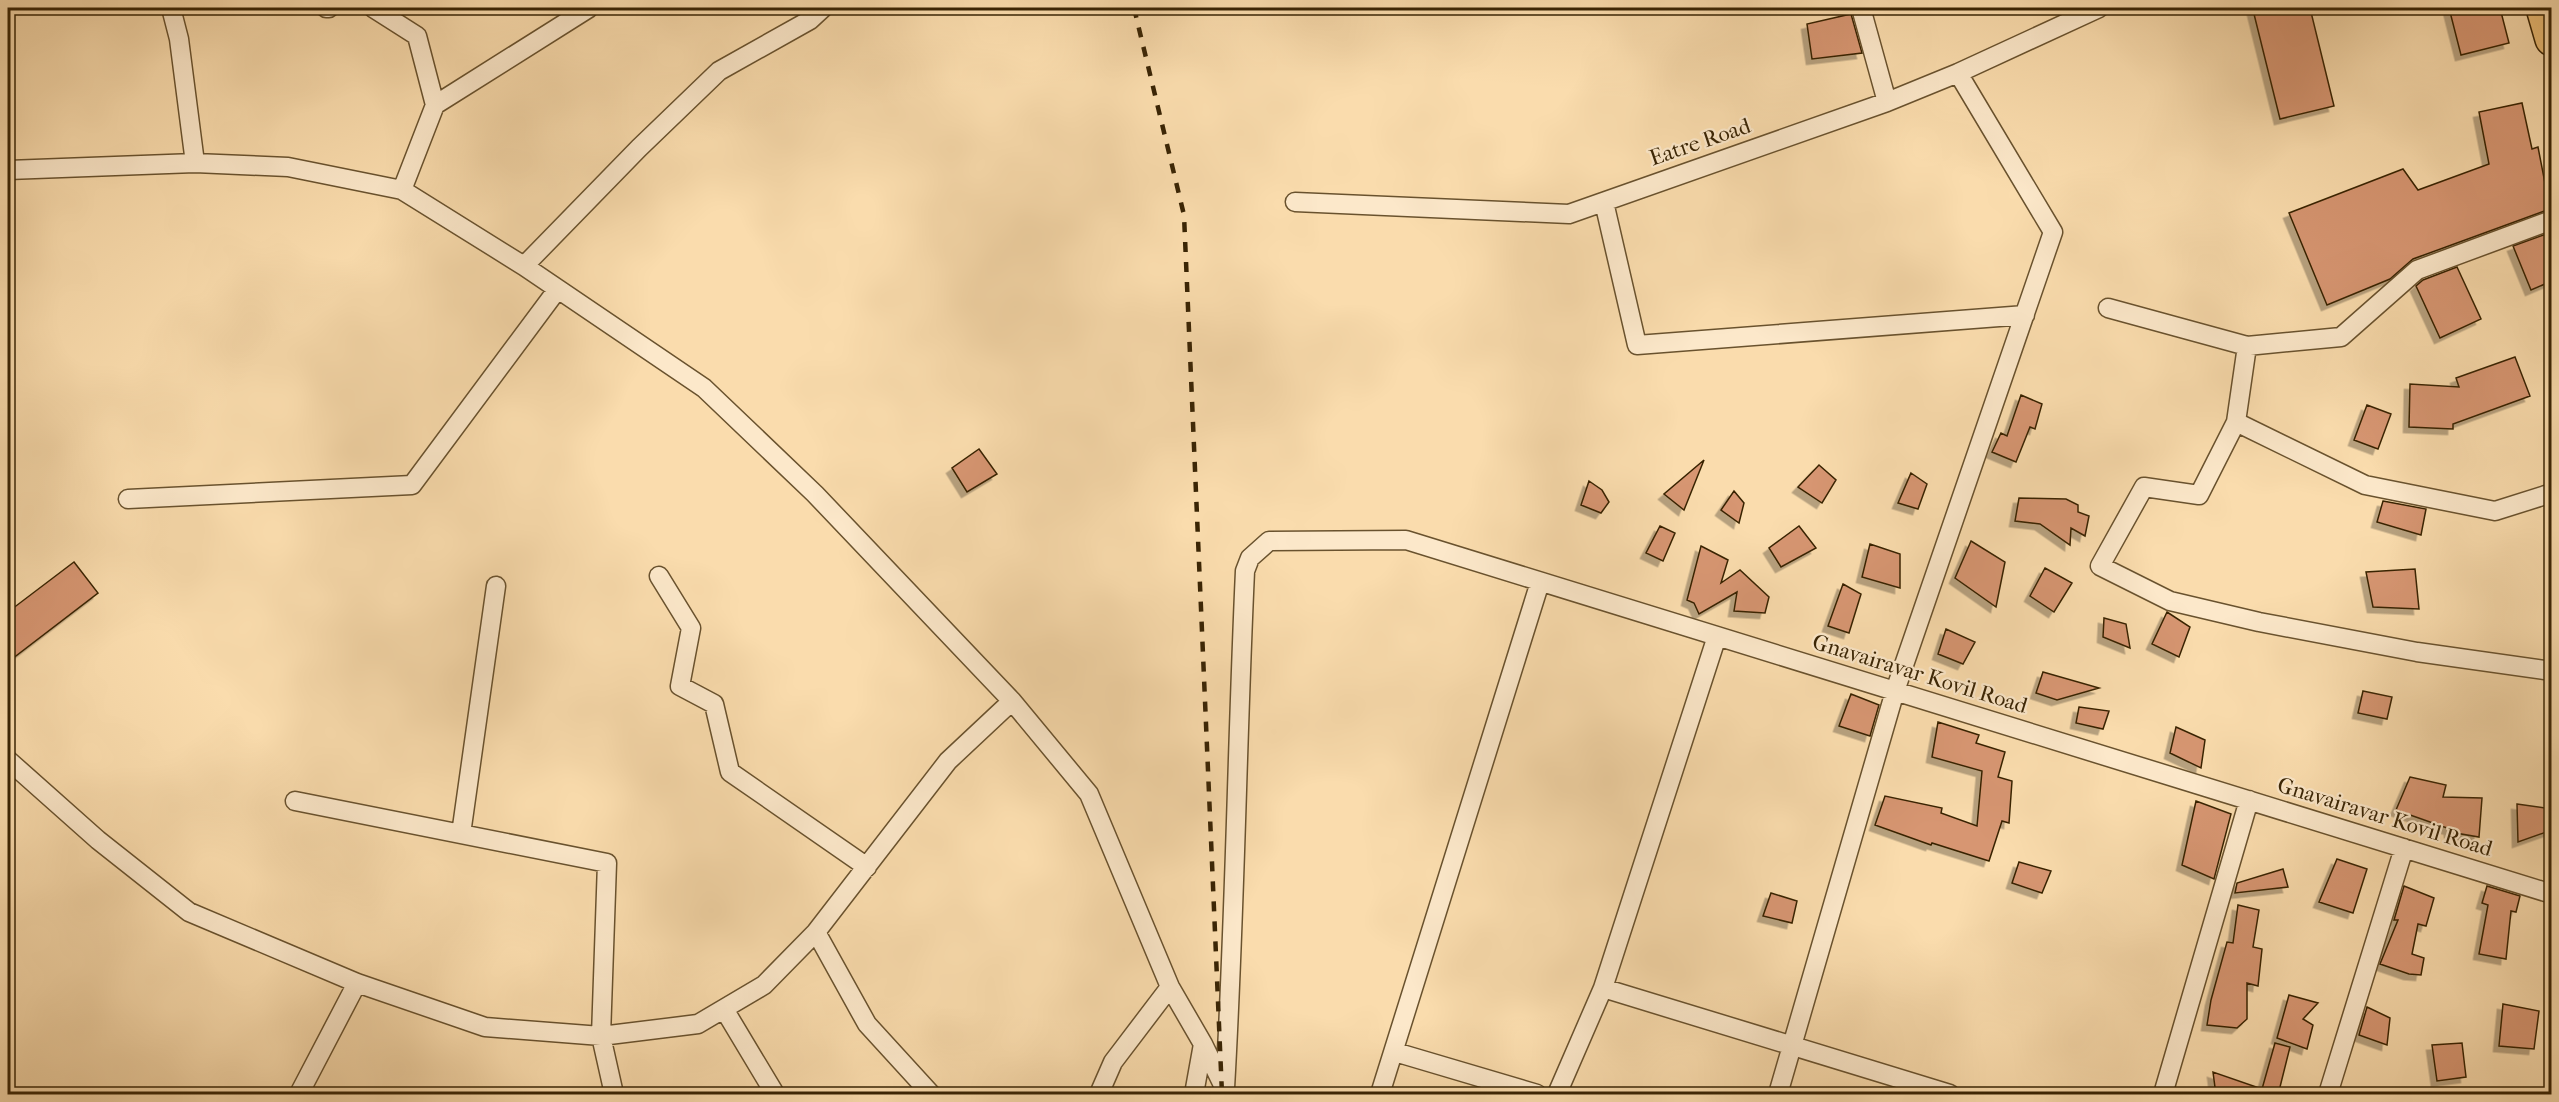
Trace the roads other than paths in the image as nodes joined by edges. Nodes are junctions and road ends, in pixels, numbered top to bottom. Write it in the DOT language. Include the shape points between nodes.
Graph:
graph roads {
  1 [pos="171,8"];
  2 [pos="373,8"];
  3 [pos="589,8"];
  4 [pos="824,8"];
  5 [pos="1861,8"];
  6 [pos="2099,8"];
  7 [pos="2543,8"];
  8 [pos="2552,39"];
  9 [pos="1958,73"];
  10 [pos="1887,102"];
  11 [pos="435,105"];
  12 [pos="195,164"];
  13 [pos="8,170"];
  14 [pos="402,190"];
  15 [pos="1295,202"];
  16 [pos="1604,202"];
  17 [pos="2552,220"];
  18 [pos="524,266"];
  19 [pos="557,290"];
  20 [pos="2108,308"];
  21 [pos="2025,315"];
  22 [pos="2247,346"];
  23 [pos="2236,422"];
  24 [pos="2552,493"];
  25 [pos="128,499"];
  26 [pos="659,576"];
  27 [pos="1540,582"];
  28 [pos="496,586"];
  29 [pos="1717,636"];
  30 [pos="2552,671"];
  31 [pos="1895,691"];
  32 [pos="1012,701"];
  33 [pos="8,760"];
  34 [pos="2249,800"];
  35 [pos="295,801"];
  36 [pos="461,834"];
  37 [pos="2404,848"];
  38 [pos="867,867"];
  39 [pos="2552,894"];
  40 [pos="816,932"];
  41 [pos="357,983"];
  42 [pos="1170,987"];
  43 [pos="1603,988"];
  44 [pos="724,1009"];
  45 [pos="602,1036"];
  46 [pos="1203,1044"];
  47 [pos="1793,1046"];
  48 [pos="1395,1052"];
  49 [pos="1226,1091"];
  50 [pos="299,1095"];
  51 [pos="614,1095"];
  52 [pos="775,1095"];
  53 [pos="931,1095"];
  54 [pos="1100,1095"];
  55 [pos="1194,1095"];
  56 [pos="1380,1095"];
  57 [pos="1537,1095"];
  58 [pos="1557,1095"];
  59 [pos="1778,1095"];
  60 [pos="1950,1095"];
  61 [pos="2163,1095"];
  62 [pos="2328,1095"];
  1 -- 12 [label="street" via="179,39"];
  2 -- 11 [label="street" via="417,36"];
  3 -- 11 [label="street"];
  4 -- 18 [label="street" via="810,21 719,71"];
  5 -- 10 [label="street"];
  6 -- 9 [label="street, Eatre Road"];
  7 -- 8 [label="highway"];
  9 -- 10 [label="street, Eatre Road"];
  9 -- 21 [label="street" via="2053,232"];
  10 -- 16 [label="street, Eatre Road"];
  11 -- 14 [label="street"];
  12 -- 13 [label="street"];
  12 -- 14 [label="street" via="288,167"];
  14 -- 18 [label="street"];
  15 -- 16 [label="street, Eatre Road" via="1569,214"];
  16 -- 21 [label="street" via="1637,345"];
  17 -- 22 [label="street" via="2417,270 2341,337"];
  18 -- 19 [label="street"];
  19 -- 25 [label="street" via="412,485"];
  19 -- 32 [label="street" via="704,388 815,494"];
  20 -- 22 [label="street"];
  21 -- 31 [label="street"];
  22 -- 23 [label="street"];
  23 -- 24 [label="street" via="2366,485 2496,511"];
  23 -- 30 [label="street" via="2199,495 2145,487 2100,566 2169,602 2417,652"];
  26 -- 38 [label="street" via="691,628 680,686 714,704 730,772"];
  27 -- 29 [label="street, Gnavairavar Kovil Road"];
  27 -- 48 [label="street"];
  27 -- 49 [label="street, Gnavairavar Kovil Road" via="1406,540 1269,541 1250,558 1245,571 1239,693"];
  28 -- 36 [label="street"];
  29 -- 31 [label="street, Gnavairavar Kovil Road"];
  29 -- 43 [label="street"];
  31 -- 34 [label="street, Gnavairavar Kovil Road"];
  31 -- 47 [label="street"];
  32 -- 38 [label="street" via="948,761"];
  32 -- 42 [label="street" via="1089,794"];
  33 -- 41 [label="street" via="98,840 189,912"];
  34 -- 37 [label="street, Gnavairavar Kovil Road"];
  34 -- 61 [label="street"];
  35 -- 36 [label="street"];
  36 -- 45 [label="street" via="607,863"];
  37 -- 39 [label="street, Gnavairavar Kovil Road"];
  37 -- 62 [label="street"];
  38 -- 40 [label="street"];
  40 -- 44 [label="street" via="764,986"];
  40 -- 53 [label="street" via="867,1024"];
  41 -- 45 [label="street" via="485,1028"];
  41 -- 50 [label="street"];
  42 -- 46 [label="street"];
  42 -- 54 [label="street" via="1113,1062"];
  43 -- 47 [label="street"];
  43 -- 58 [label="street"];
  44 -- 45 [label="street" via="698,1024"];
  44 -- 52 [label="street"];
  45 -- 51 [label="street"];
  46 -- 49 [label="street"];
  46 -- 55 [label="street"];
  47 -- 59 [label="street"];
  47 -- 60 [label="street"];
  48 -- 56 [label="street"];
  48 -- 57 [label="street"];
}
